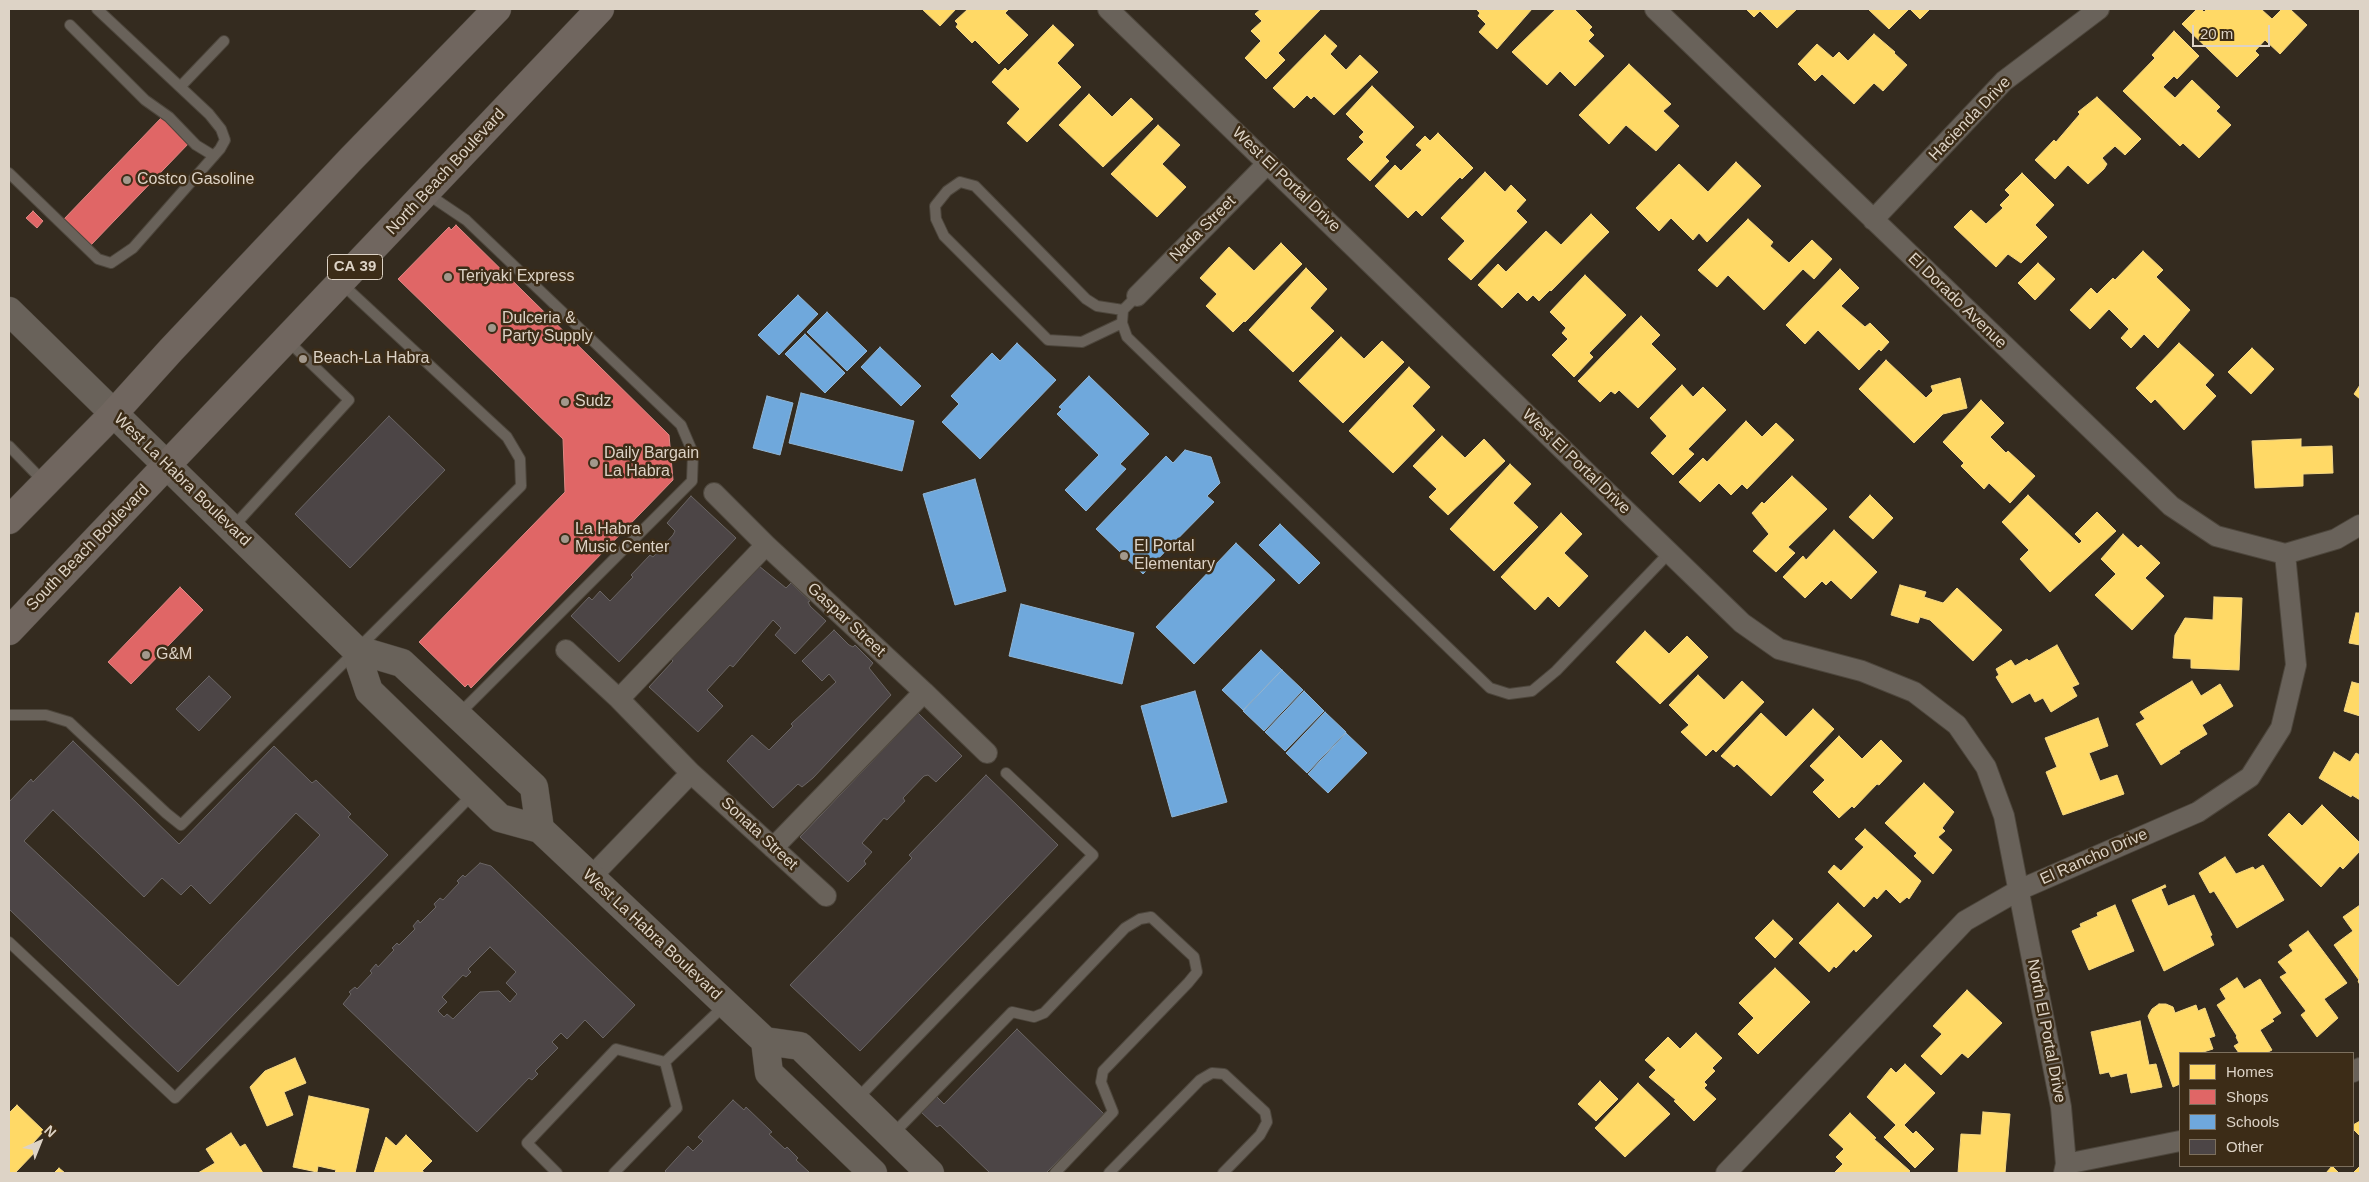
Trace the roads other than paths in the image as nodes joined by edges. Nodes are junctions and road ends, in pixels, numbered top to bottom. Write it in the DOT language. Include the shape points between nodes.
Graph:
graph roads {
  1 [pos="97,9"];
  2 [pos="497,9"];
  3 [pos="600,9"];
  4 [pos="1108,9"];
  5 [pos="1655,9"];
  6 [pos="2100,9"];
  7 [pos="70,25"];
  8 [pos="224,41"];
  9 [pos="180,86"];
  10 [pos="214,156"];
  11 [pos="1268,163"];
  12 [pos="9,173"];
  13 [pos="426,192"];
  14 [pos="1873,220"];
  15 [pos="341,282"];
  16 [pos="1130,303"];
  17 [pos="9,311"];
  18 [pos="1122,324"];
  19 [pos="286,339"];
  20 [pos="114,413"];
  21 [pos="9,446"];
  22 [pos="167,464"];
  23 [pos="45,483"];
  24 [pos="714,493"];
  25 [pos="9,520"];
  26 [pos="2360,525"];
  27 [pos="232,528"];
  28 [pos="766,545"];
  29 [pos="1669,553"];
  30 [pos="2285,554"];
  31 [pos="9,631"];
  32 [pos="355,649"];
  33 [pos="566,650"];
  34 [pos="924,692"];
  35 [pos="619,698"];
  36 [pos="9,715"];
  37 [pos="458,716"];
  38 [pos="987,753"];
  39 [pos="691,773"];
  40 [pos="1006,773"];
  41 [pos="475,793"];
  42 [pos="540,829"];
  43 [pos="773,848"];
  44 [pos="591,877"];
  45 [pos="2018,890"];
  46 [pos="826,896"];
  47 [pos="9,942"];
  48 [pos="726,1004"];
  49 [pos="765,1041"];
  50 [pos="665,1062"];
  51 [pos="856,1101"];
  52 [pos="892,1136"];
  53 [pos="2179,1141"];
  54 [pos="2065,1169"];
  55 [pos="557,1173"];
  56 [pos="614,1173"];
  57 [pos="873,1173"];
  58 [pos="930,1173"];
  59 [pos="1055,1173"];
  60 [pos="1109,1173"];
  61 [pos="1223,1173"];
  62 [pos="1726,1173"];
  1 -- 9 [label="lane"];
  2 -- 20 [label="main road" via="345,165"];
  3 -- 13 [label="main road, North Beach Boulevard / CA 39"];
  4 -- 11 [label="street, West El Portal Drive"];
  5 -- 14 [label="street, El Dorado Avenue"];
  6 -- 14 [label="street, Hacienda Drive" via="2004,81"];
  7 -- 10 [label="lane" via="146,100 169,117 196,145"];
  8 -- 9 [label="lane"];
  9 -- 10 [label="lane" via="221,129 225,140"];
  10 -- 12 [label="lane" via="133,248 111,263 98,259"];
  11 -- 16 [label="street, Nada Street"];
  11 -- 29 [label="street, West El Portal Drive"];
  13 -- 15 [label="main road, North Beach Boulevard / CA 39"];
  13 -- 37 [label="lane" via="466,220 681,425 693,453 692,482"];
  14 -- 30 [label="street, El Dorado Avenue" via="2171,506 2216,536"];
  15 -- 19 [label="main road, North Beach Boulevard / CA 39"];
  15 -- 32 [label="lane" via="507,438 520,459 521,486"];
  16 -- 18 [label="lane"];
  16 -- 18 [label="lane" via="1097,306 1086,299 974,186 960,182 947,191 935,206 936,219 944,236 1048,340 1082,342"];
  17 -- 20 [label="main road, West La Habra Boulevard"];
  18 -- 29 [label="lane" via="1127,337 1490,688 1509,694 1532,690 1556,671"];
  19 -- 22 [label="main road, North Beach Boulevard / CA 39"];
  19 -- 27 [label="lane" via="349,400"];
  20 -- 22 [label="main road, West La Habra Boulevard"];
  20 -- 23 [label="main road"];
  21 -- 23 [label="lane"];
  22 -- 27 [label="main road, West La Habra Boulevard"];
  22 -- 31 [label="main road, South Beach Boulevard / CA 39"];
  23 -- 25 [label="main road"];
  24 -- 28 [label="street, Gaspar Street"];
  26 -- 30 [label="street" via="2336,539"];
  27 -- 32 [label="main road, West La Habra Boulevard"];
  28 -- 34 [label="street, Gaspar Street"];
  28 -- 35 [label="street"];
  29 -- 45 [label="street, West El Portal Drive" via="1742,622 1779,649 1862,671 1914,692 1957,725 1986,766 2004,816"];
  30 -- 45 [label="street, El Rancho Drive" via="2296,665 2281,728 2250,777 2198,812"];
  32 -- 36 [label="lane" via="181,825 69,722 46,716"];
  32 -- 37 [label="main road, West La Habra Boulevard" via="402,663"];
  32 -- 41 [label="main road, West La Habra Boulevard" via="369,691"];
  33 -- 35 [label="street, Sonata Street"];
  34 -- 38 [label="street, Gaspar Street"];
  34 -- 43 [label="street"];
  35 -- 39 [label="street, Sonata Street"];
  37 -- 42 [label="main road, West La Habra Boulevard" via="534,787"];
  39 -- 43 [label="street, Sonata Street"];
  39 -- 44 [label="street"];
  40 -- 51 [label="lane" via="1093,855"];
  41 -- 42 [label="main road, West La Habra Boulevard" via="500,818"];
  41 -- 47 [label="lane" via="175,1098"];
  42 -- 44 [label="main road, West La Habra Boulevard"];
  43 -- 46 [label="street, Sonata Street"];
  44 -- 48 [label="main road, West La Habra Boulevard"];
  45 -- 54 [label="street, North El Portal Drive" via="2061,1107"];
  45 -- 62 [label="street, El Rancho Drive" via="1965,921"];
  48 -- 49 [label="main road, West La Habra Boulevard"];
  48 -- 50 [label="lane"];
  49 -- 51 [label="main road" via="800,1046"];
  49 -- 57 [label="main road" via="769,1073"];
  50 -- 55 [label="lane" via="616,1049 527,1144"];
  50 -- 56 [label="lane" via="677,1108"];
  51 -- 52 [label="main road"];
  52 -- 58 [label="main road"];
  52 -- 59 [label="lane" via="1012,1012 1034,1018 1044,1013 1126,928 1140,919 1151,917 1194,957 1197,972 1103,1071 1101,1082 1113,1112"];
  53 -- 54 [label="street"];
  60 -- 61 [label="lane" via="1200,1080 1212,1073 1224,1074 1265,1112 1267,1122 1260,1135"];
}
